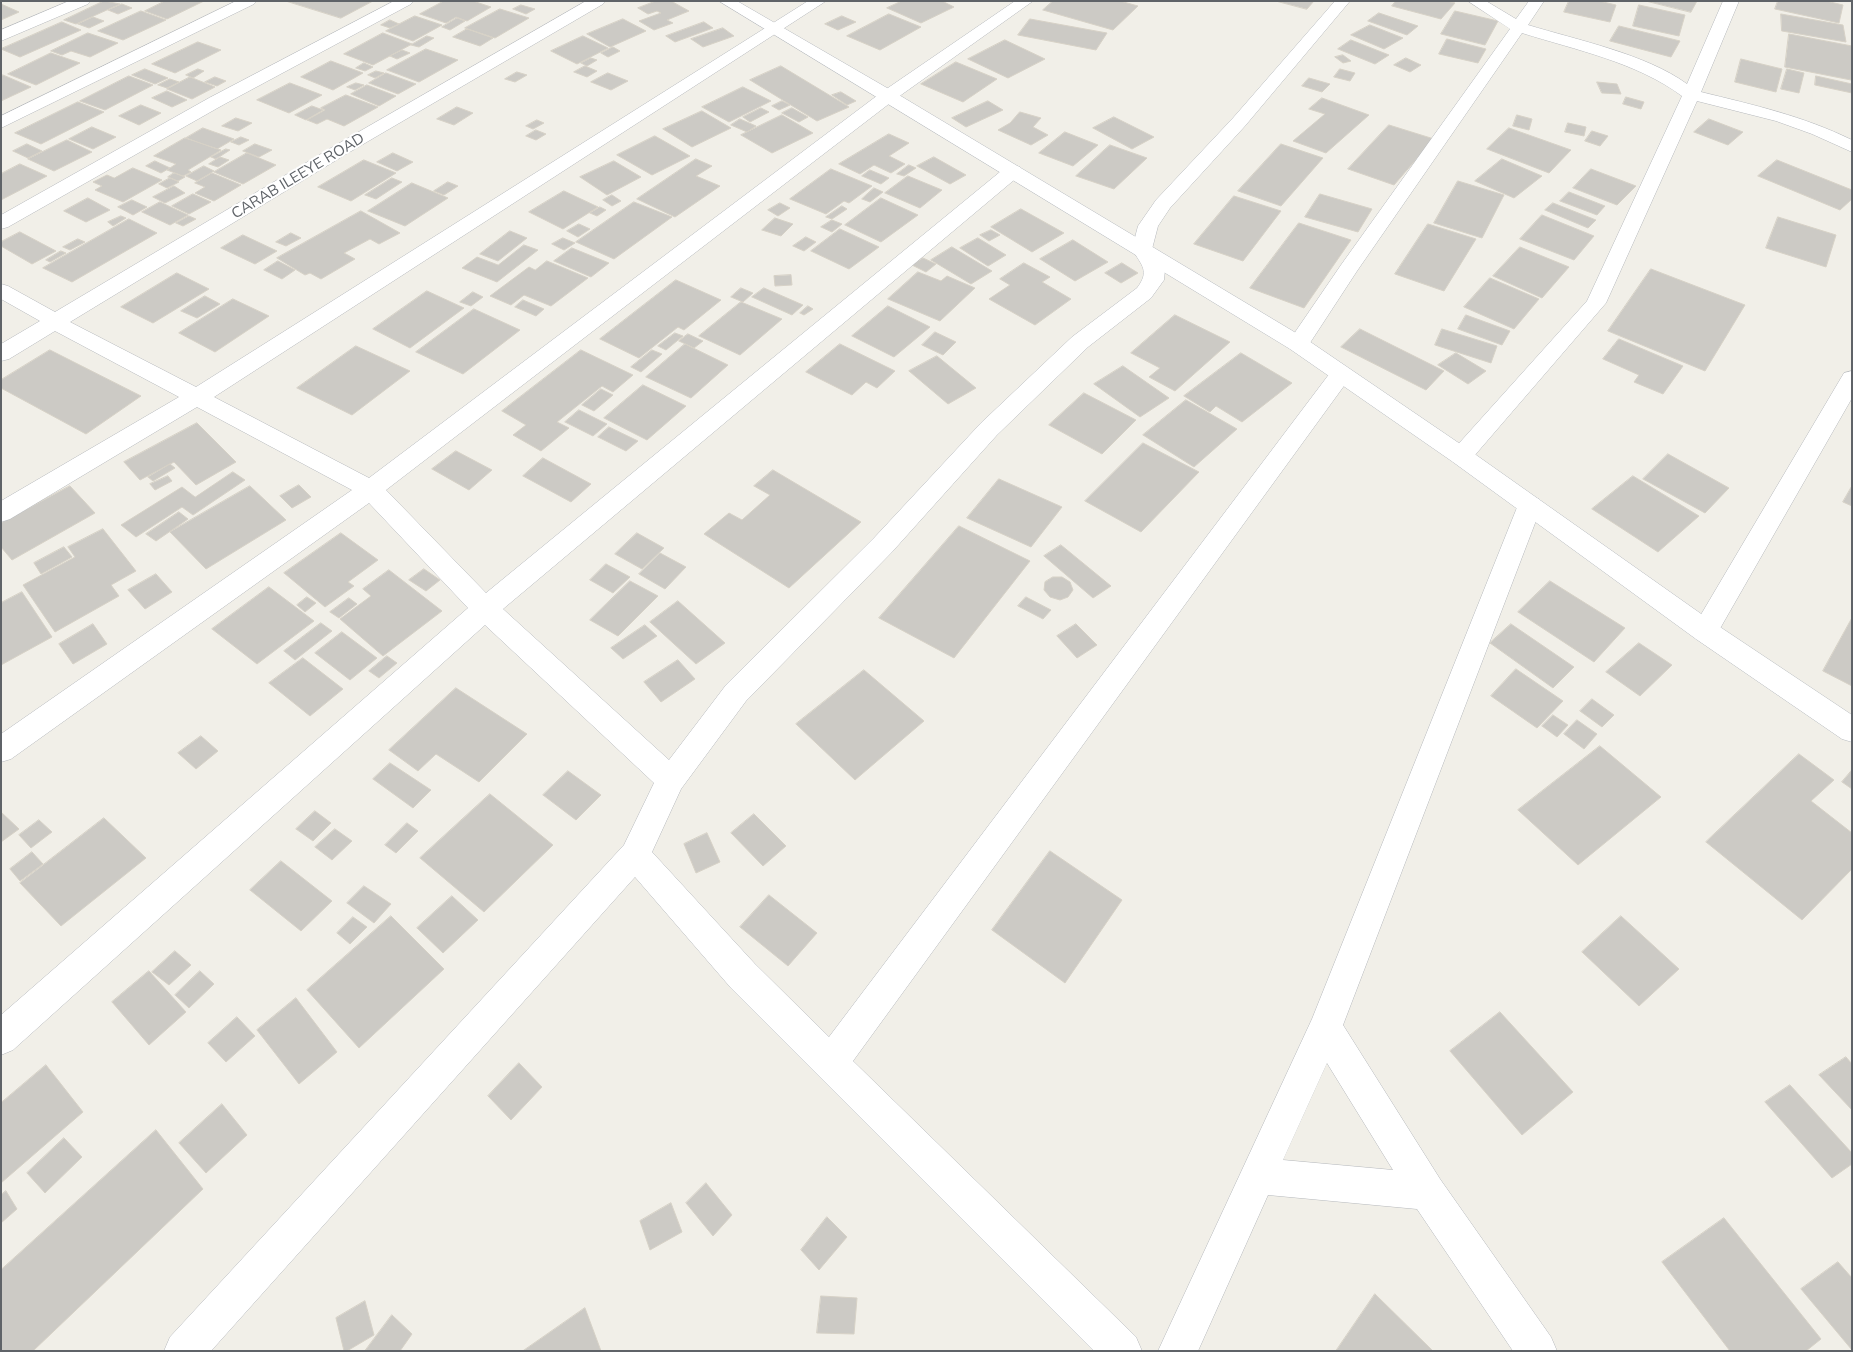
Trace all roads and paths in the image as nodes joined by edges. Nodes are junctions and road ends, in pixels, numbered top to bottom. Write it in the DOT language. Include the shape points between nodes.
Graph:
graph roads {
  1 [pos="83,1"];
  2 [pos="249,1"];
  3 [pos="406,1"];
  4 [pos="598,1"];
  5 [pos="726,1"];
  6 [pos="819,1"];
  7 [pos="1026,1"];
  8 [pos="1342,1"];
  9 [pos="1475,1"];
  10 [pos="1537,1"];
  11 [pos="1731,1"];
  12 [pos="1518,27"];
  13 [pos="775,28"];
  14 [pos="1,36"];
  15 [pos="1691,95"];
  16 [pos="888,96"];
  17 [pos="1,123"];
  18 [pos="1852,147"];
  19 [pos="1013,171"];
  20 [pos="1,223"];
  21 [pos="1142,249"];
  22 [pos="1,290"];
  23 [pos="54,322"];
  24 [pos="1298,344"];
  25 [pos="1,354"];
  26 [pos="1341,374"];
  27 [pos="1852,378"];
  28 [pos="197,397"];
  29 [pos="1461,456"];
  30 [pos="371,489"];
  31 [pos="1530,505"];
  32 [pos="1,513"];
  33 [pos="486,609"];
  34 [pos="1705,631"];
  35 [pos="1852,730"];
  36 [pos="1,750"];
  37 [pos="671,780"];
  38 [pos="635,855"];
  39 [pos="1325,1028"];
  40 [pos="1,1038"];
  41 [pos="831,1062"];
  42 [pos="1257,1176"];
  43 [pos="1427,1192"];
  44 [pos="184,1351"];
  45 [pos="1122,1351"];
  46 [pos="1178,1351"];
  47 [pos="1537,1351"];
  1 -- 14 [label="street"];
  2 -- 17 [label="street"];
  3 -- 20 [label="street" via="215,102"];
  4 -- 23 [label="street, CARAB ILEEYE ROAD" via="333,154"];
  5 -- 13 [label="street"];
  6 -- 13 [label="street"];
  7 -- 16 [label="street"];
  8 -- 21 [label="street" via="1239,122 1163,204 1148,226"];
  9 -- 12 [label="street"];
  10 -- 12 [label="street"];
  11 -- 15 [label="street"];
  12 -- 15 [label="street" via="1625,60 1668,78"];
  12 -- 24 [label="street"];
  13 -- 16 [label="street"];
  13 -- 28 [label="street"];
  15 -- 18 [label="street" via="1782,117"];
  15 -- 29 [label="street" via="1596,303"];
  16 -- 19 [label="street"];
  16 -- 30 [label="street"];
  19 -- 21 [label="street"];
  19 -- 33 [label="street"];
  21 -- 24 [label="street"];
  21 -- 37 [label="street" via="1155,270 1154,280 1144,293 1080,342 989,429 883,545 736,693"];
  22 -- 23 [label="street"];
  23 -- 25 [label="street, CARAB ILEEYE ROAD"];
  23 -- 28 [label="street"];
  24 -- 26 [label="street"];
  26 -- 29 [label="street"];
  26 -- 41 [label="street"];
  27 -- 34 [label="street"];
  28 -- 30 [label="street"];
  28 -- 32 [label="street"];
  29 -- 31 [label="street"];
  30 -- 33 [label="street"];
  30 -- 36 [label="street"];
  31 -- 34 [label="street"];
  31 -- 39 [label="street"];
  33 -- 37 [label="street"];
  33 -- 40 [label="street"];
  34 -- 35 [label="street"];
  37 -- 38 [label="street"];
  38 -- 41 [label="street" via="743,976"];
  38 -- 44 [label="street"];
  39 -- 42 [label="street"];
  39 -- 43 [label="street"];
  41 -- 45 [label="street"];
  42 -- 43 [label="street"];
  42 -- 46 [label="street"];
  43 -- 47 [label="street"];
}
